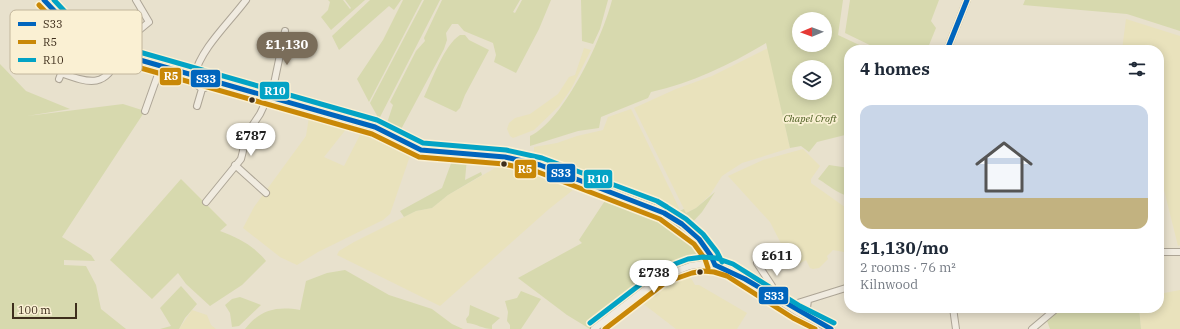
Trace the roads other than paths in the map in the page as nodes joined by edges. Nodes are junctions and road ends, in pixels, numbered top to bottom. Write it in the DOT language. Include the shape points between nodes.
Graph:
graph roads {
  1 [pos="44,0"];
  2 [pos="136,0"];
  3 [pos="246,0"];
  4 [pos="967,0"];
  5 [pos="54,10"];
  6 [pos="142,10"];
  7 [pos="142,10"];
  8 [pos="142,28"];
  9 [pos="285,31"];
  10 [pos="949,45"];
  11 [pos="142,61"];
  12 [pos="162,66"];
  13 [pos="61,74"];
  14 [pos="107,74"];
  15 [pos="196,77"];
  16 [pos="209,81"];
  17 [pos="202,89"];
  18 [pos="270,98"];
  19 [pos="197,106"];
  20 [pos="145,111"];
  21 [pos="235,165"];
  22 [pos="266,193"];
  23 [pos="206,202"];
  24 [pos="1164,252"];
  25 [pos="1180,252"];
  26 [pos="757,263"];
  27 [pos="715,265"];
  28 [pos="844,289"];
  29 [pos="770,294"];
  30 [pos="808,300"];
  31 [pos="788,306"];
  32 [pos="954,313"];
  33 [pos="1051,313"];
  34 [pos="806,316"];
  35 [pos="594,329"];
  36 [pos="831,329"];
  37 [pos="956,329"];
  38 [pos="1032,329"];
  1 -- 5 [label="street"];
  2 -- 7 [label="street"];
  3 -- 15 [label="street" via="198,64"];
  4 -- 10 [label="street"];
  6 -- 8 [label="street" via="149,22"];
  9 -- 18 [label="street"];
  11 -- 12 [label="street"];
  12 -- 15 [label="street"];
  12 -- 20 [label="street"];
  13 -- 14 [label="street" via="60,76 89,82 102,79"];
  15 -- 16 [label="street"];
  15 -- 17 [label="street" via="197,86"];
  16 -- 17 [label="street" via="207,87"];
  16 -- 18 [label="street"];
  17 -- 19 [label="street"];
  18 -- 21 [label="street" via="246,134 243,155"];
  18 -- 27 [label="street" via="375,127 421,150 505,157 540,165 655,208 675,220 700,241 713,256"];
  21 -- 22 [label="street"];
  21 -- 23 [label="street"];
  24 -- 25 [label="street"];
  26 -- 29 [label="street" via="772,286"];
  27 -- 29 [label="street" via="730,270"];
  27 -- 35 [label="street" via="690,266 663,276"];
  28 -- 30 [label="street"];
  29 -- 31 [label="street"];
  30 -- 31 [label="street"];
  30 -- 34 [label="street"];
  31 -- 34 [label="street"];
  32 -- 37 [label="street"];
  33 -- 38 [label="street"];
  34 -- 36 [label="street"];
}
